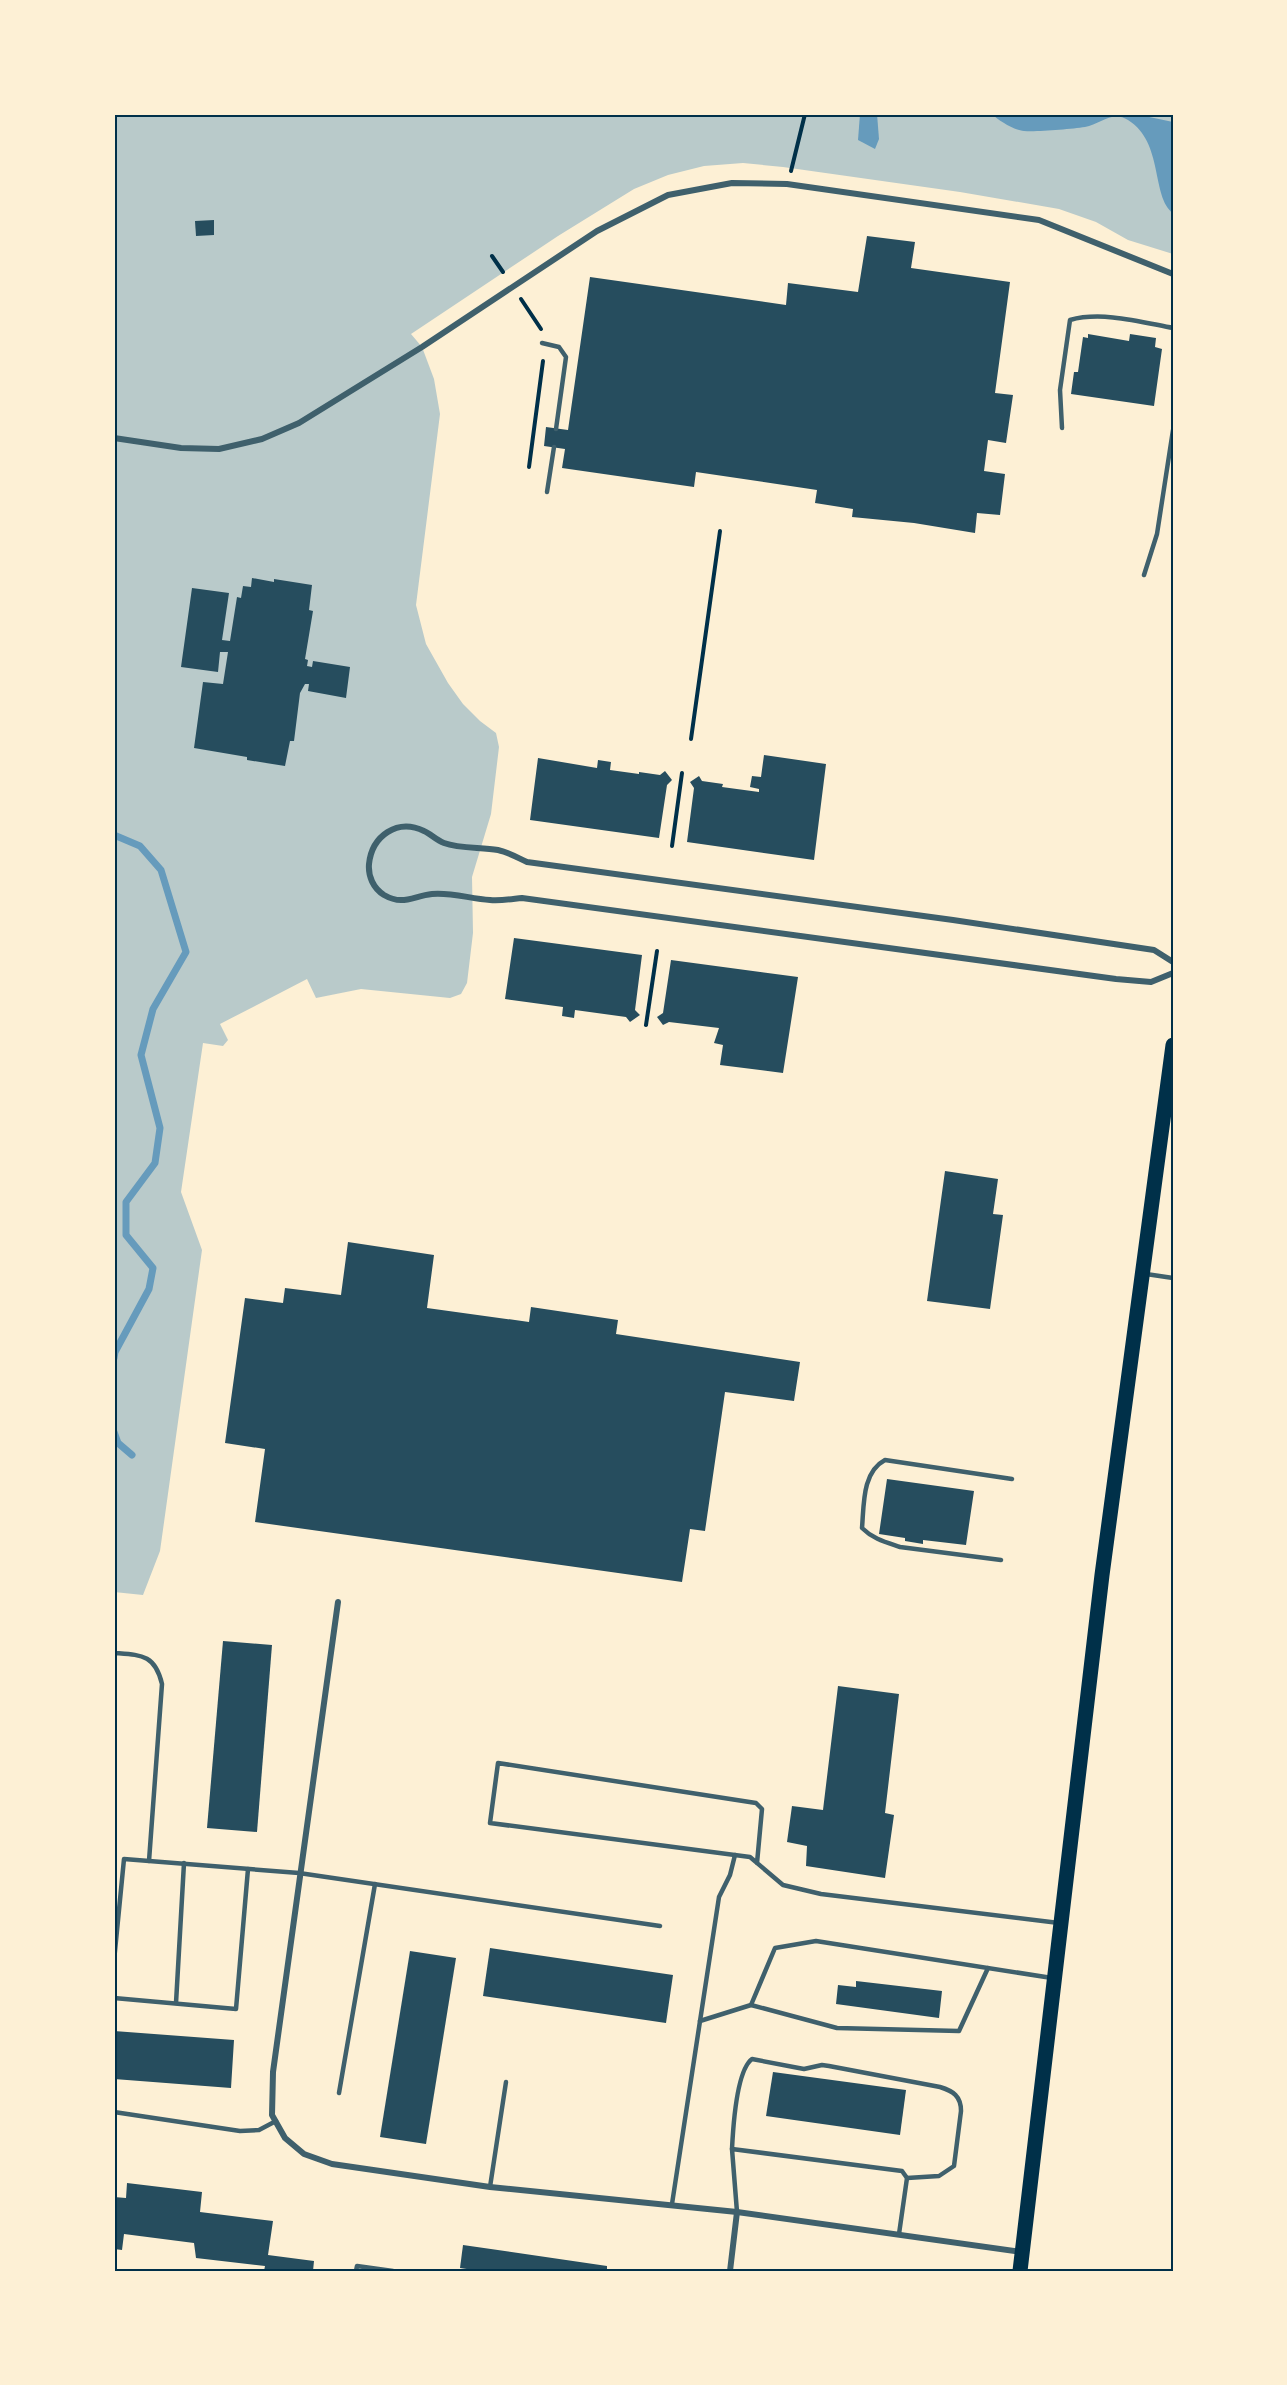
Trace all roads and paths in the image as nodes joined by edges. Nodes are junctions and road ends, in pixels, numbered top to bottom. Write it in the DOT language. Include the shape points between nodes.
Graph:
graph roads {
  1 [pos="805,114"];
  2 [pos="787,184"];
  3 [pos="492,256"];
  4 [pos="503,272"];
  5 [pos="1173,274"];
  6 [pos="521,299"];
  7 [pos="1173,328"];
  8 [pos="541,329"];
  9 [pos="542,343"];
  10 [pos="543,360"];
  11 [pos="1062,428"];
  12 [pos="556,429"];
  13 [pos="1173,430"];
  14 [pos="114,438"];
  15 [pos="554,447"];
  16 [pos="529,467"];
  17 [pos="547,492"];
  18 [pos="720,531"];
  19 [pos="1144,575"];
  20 [pos="691,739"];
  21 [pos="682,773"];
  22 [pos="672,846"];
  23 [pos="657,951"];
  24 [pos="1173,962"];
  25 [pos="1173,973"];
  26 [pos="646,1025"];
  27 [pos="1173,1045"];
  28 [pos="1172,1063"];
  29 [pos="1143,1273"];
  30 [pos="1173,1278"];
  31 [pos="1012,1479"];
  32 [pos="1001,1560"];
  33 [pos="338,1602"];
  34 [pos="114,1653"];
  35 [pos="735,1855"];
  36 [pos="149,1861"];
  37 [pos="184,1863"];
  38 [pos="757,1863"];
  39 [pos="248,1869"];
  40 [pos="299,1873"];
  41 [pos="375,1884"];
  42 [pos="1062,1923"];
  43 [pos="660,1926"];
  44 [pos="114,1961"];
  45 [pos="988,1968"];
  46 [pos="1054,1978"];
  47 [pos="114,1998"];
  48 [pos="176,2003"];
  49 [pos="751,2005"];
  50 [pos="700,2021"];
  51 [pos="506,2082"];
  52 [pos="339,2093"];
  53 [pos="114,2112"];
  54 [pos="276,2121"];
  55 [pos="732,2149"];
  56 [pos="907,2178"];
  57 [pos="490,2187"];
  58 [pos="672,2204"];
  59 [pos="737,2212"];
  60 [pos="898,2234"];
  61 [pos="1023,2252"];
  62 [pos="356,2271"];
  63 [pos="393,2271"];
  64 [pos="730,2271"];
  65 [pos="1020,2271"];
  1 -- 2 [label="path"];
  2 -- 5 [label="street" via="1039,220"];
  2 -- 14 [label="street" via="732,183 668,195 597,231 422,347 299,423 262,439 219,449"];
  3 -- 4 [label="path"];
  6 -- 8 [label="path"];
  7 -- 11 [label="lane" via="1101,317 1070,320 1060,390"];
  9 -- 12 [label="lane" via="559,347 566,357"];
  10 -- 16 [label="path"];
  13 -- 19 [label="lane" via="1157,534"];
  15 -- 17 [label="lane"];
  18 -- 20 [label="path"];
  21 -- 22 [label="path"];
  23 -- 26 [label="path"];
  24 -- 25 [label="street" via="1154,950 527,862 500,850 444,843 410,827 395,827 381,835 369,861 374,887 399,900 435,893 492,901 522,898 1116,979 1151,982"];
  27 -- 28 [label="main road"];
  28 -- 29 [label="main road"];
  29 -- 30 [label="lane"];
  29 -- 42 [label="main road" via="1102,1575"];
  31 -- 32 [label="lane" via="885,1460 869,1476 864,1502 862,1528 884,1542"];
  33 -- 40 [label="street"];
  34 -- 36 [label="lane" via="153,1662 162,1684"];
  35 -- 38 [label="lane" via="750,1857"];
  35 -- 38 [label="lane" via="490,1823 498,1763 756,1803 762,1809"];
  35 -- 50 [label="lane" via="719,1897"];
  36 -- 37 [label="lane"];
  36 -- 44 [label="lane" via="124,1858"];
  37 -- 39 [label="lane"];
  37 -- 48 [label="lane"];
  38 -- 42 [label="lane" via="783,1885 821,1894"];
  39 -- 40 [label="lane"];
  39 -- 48 [label="lane" via="236,2009"];
  40 -- 41 [label="lane"];
  40 -- 54 [label="street" via="273,2072 272,2115"];
  41 -- 43 [label="lane"];
  41 -- 52 [label="lane"];
  42 -- 46 [label="main road"];
  45 -- 46 [label="lane"];
  45 -- 49 [label="lane" via="816,1941 775,1948"];
  45 -- 49 [label="lane" via="959,2031 837,2028"];
  46 -- 61 [label="main road"];
  47 -- 48 [label="lane"];
  49 -- 50 [label="lane"];
  50 -- 58 [label="lane"];
  51 -- 57 [label="lane"];
  53 -- 54 [label="lane" via="240,2132 259,2130"];
  54 -- 57 [label="street" via="285,2138 304,2154 332,2164"];
  55 -- 56 [label="lane" via="902,2171"];
  55 -- 56 [label="lane" via="741,2075 752,2059 804,2069 829,2066 953,2091 961,2102 954,2166 939,2176"];
  55 -- 59 [label="lane"];
  56 -- 60 [label="lane"];
  57 -- 58 [label="street"];
  58 -- 59 [label="street"];
  59 -- 60 [label="street"];
  59 -- 64 [label="street"];
  60 -- 61 [label="street"];
  61 -- 65 [label="main road"];
  62 -- 63 [label="lane" via="357,2266"];
}
